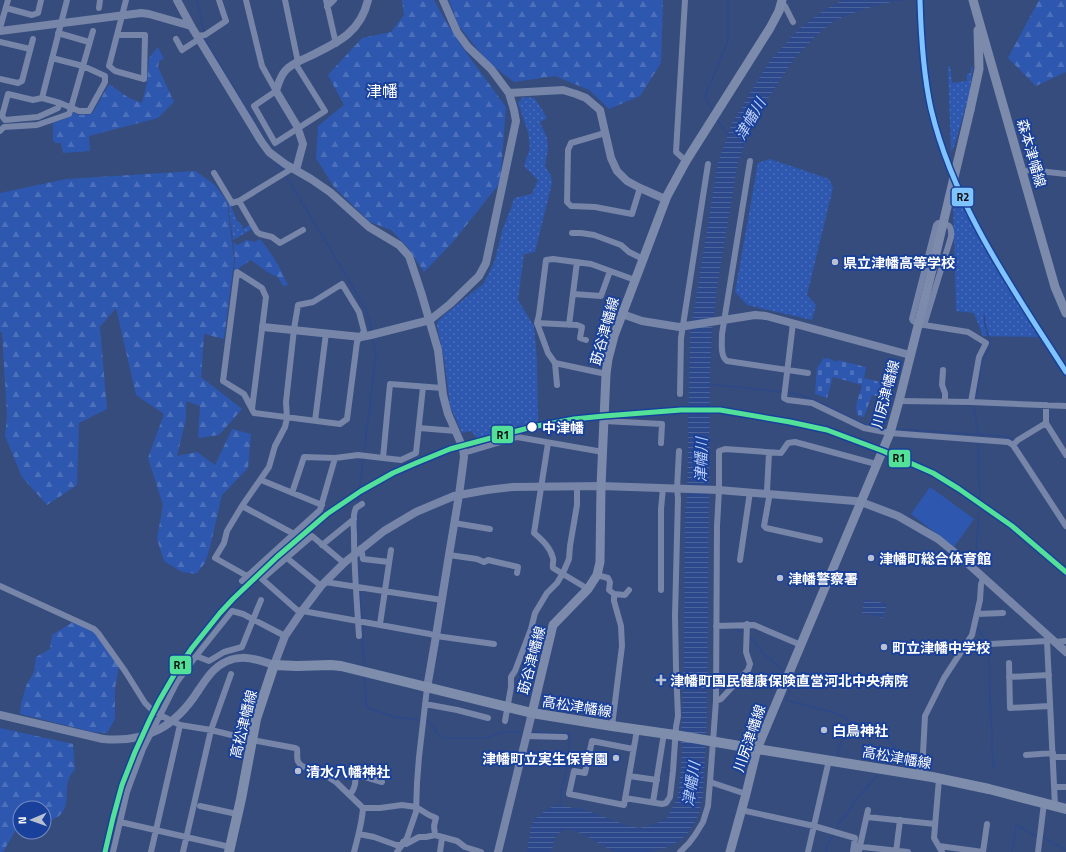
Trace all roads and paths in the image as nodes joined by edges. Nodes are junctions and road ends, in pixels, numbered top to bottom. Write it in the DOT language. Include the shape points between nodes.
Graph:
graph roads {
  1 [pos="8,0"];
  2 [pos="41,0"];
  3 [pos="67,0"];
  4 [pos="100,0"];
  5 [pos="126,0"];
  6 [pos="177,0"];
  7 [pos="219,0"];
  8 [pos="246,0"];
  9 [pos="286,0"];
  10 [pos="326,0"];
  11 [pos="334,0"];
  12 [pos="368,0"];
  13 [pos="443,0"];
  14 [pos="685,0"];
  15 [pos="975,1"];
  16 [pos="781,2"];
  17 [pos="327,7"];
  18 [pos="6,8"];
  19 [pos="98,8"];
  20 [pos="122,15"];
  21 [pos="978,17"];
  22 [pos="793,22"];
  23 [pos="60,23"];
  24 [pos="191,26"];
  25 [pos="0,29"];
  26 [pos="93,31"];
  27 [pos="58,33"];
  28 [pos="117,35"];
  29 [pos="201,36"];
  30 [pos="33,39"];
  31 [pos="176,39"];
  32 [pos="0,42"];
  33 [pos="90,42"];
  34 [pos="336,44"];
  35 [pos="30,49"];
  36 [pos="52,58"];
  37 [pos="296,63"];
  38 [pos="83,66"];
  39 [pos="0,79"];
  40 [pos="276,91"];
  41 [pos="509,93"];
  42 [pos="42,98"];
  43 [pos="60,103"];
  44 [pos="71,108"];
  45 [pos="298,128"];
  46 [pos="0,131"];
  47 [pos="605,133"];
  48 [pos="686,161"];
  49 [pos="750,161"];
  50 [pos="708,164"];
  51 [pos="290,171"];
  52 [pos="1023,172"];
  53 [pos="214,173"];
  54 [pos="1066,174"];
  55 [pos="640,188"];
  56 [pos="665,199"];
  57 [pos="239,201"];
  58 [pos="302,230"];
  59 [pos="572,233"];
  60 [pos="644,259"];
  61 [pos="577,262"];
  62 [pos="610,271"];
  63 [pos="635,280"];
  64 [pos="573,294"];
  65 [pos="1066,313"];
  66 [pos="622,314"];
  67 [pos="724,319"];
  68 [pos="430,320"];
  69 [pos="537,322"];
  70 [pos="793,323"];
  71 [pos="921,324"];
  72 [pos="569,325"];
  73 [pos="685,326"];
  74 [pos="263,327"];
  75 [pos="294,329"];
  76 [pos="326,333"];
  77 [pos="361,337"];
  78 [pos="586,340"];
  79 [pos="910,355"];
  80 [pos="555,363"];
  81 [pos="787,369"];
  82 [pos="943,370"];
  83 [pos="808,373"];
  84 [pos="606,374"];
  85 [pos="557,385"];
  86 [pos="423,387"];
  87 [pos="442,388"];
  88 [pos="680,394"];
  89 [pos="899,401"];
  90 [pos="945,402"];
  91 [pos="971,402"];
  92 [pos="1046,406"];
  93 [pos="1066,406"];
  94 [pos="252,409"];
  95 [pos="287,418"];
  96 [pos="315,421"];
  97 [pos="604,421"];
  98 [pos="1046,423"];
  99 [pos="419,428"];
  100 [pos="891,430"];
  101 [pos="456,431"];
  102 [pos="548,443"];
  103 [pos="661,443"];
  104 [pos="1015,443"];
  105 [pos="679,451"];
  106 [pos="603,452"];
  107 [pos="464,453"];
  108 [pos="770,453"];
  109 [pos="1066,455"];
  110 [pos="335,458"];
  111 [pos="383,458"];
  112 [pos="876,464"];
  113 [pos="261,480"];
  114 [pos="577,486"];
  115 [pos="601,486"];
  116 [pos="541,487"];
  117 [pos="663,488"];
  118 [pos="678,489"];
  119 [pos="718,490"];
  120 [pos="750,492"];
  121 [pos="292,493"];
  122 [pos="767,493"];
  123 [pos="459,495"];
  124 [pos="861,502"];
  125 [pos="322,505"];
  126 [pos="242,506"];
  127 [pos="359,506"];
  128 [pos="354,519"];
  129 [pos="454,523"];
  130 [pos="1066,526"];
  131 [pos="490,529"];
  132 [pos="294,534"];
  133 [pos="820,540"];
  134 [pos="322,545"];
  135 [pos="391,550"];
  136 [pos="358,551"];
  137 [pos="449,555"];
  138 [pos="287,558"];
  139 [pos="740,560"];
  140 [pos="389,562"];
  141 [pos="344,563"];
  142 [pos="517,573"];
  143 [pos="563,573"];
  144 [pos="597,574"];
  145 [pos="247,576"];
  146 [pos="983,579"];
  147 [pos="242,581"];
  148 [pos="323,584"];
  149 [pos="0,586"];
  150 [pos="358,587"];
  151 [pos="588,589"];
  152 [pos="629,590"];
  153 [pos="661,590"];
  154 [pos="385,591"];
  155 [pos="614,594"];
  156 [pos="261,600"];
  157 [pos="442,600"];
  158 [pos="302,611"];
  159 [pos="1003,613"];
  160 [pos="977,614"];
  161 [pos="253,620"];
  162 [pos="360,621"];
  163 [pos="380,624"];
  164 [pos="747,624"];
  165 [pos="716,626"];
  166 [pos="285,636"];
  167 [pos="359,636"];
  168 [pos="436,636"];
  169 [pos="1050,640"];
  170 [pos="1066,641"];
  171 [pos="967,643"];
  172 [pos="494,644"];
  173 [pos="802,645"];
  174 [pos="1066,652"];
  175 [pos="196,656"];
  176 [pos="1009,663"];
  177 [pos="274,666"];
  178 [pos="231,674"];
  179 [pos="1049,675"];
  180 [pos="1010,677"];
  181 [pos="427,688"];
  182 [pos="716,701"];
  183 [pos="425,704"];
  184 [pos="1050,706"];
  185 [pos="508,707"];
  186 [pos="532,713"];
  187 [pos="0,715"];
  188 [pos="160,715"];
  189 [pos="488,718"];
  190 [pos="505,721"];
  191 [pos="180,725"];
  192 [pos="612,726"];
  193 [pos="211,730"];
  194 [pos="637,730"];
  195 [pos="527,733"];
  196 [pos="664,733"];
  197 [pos="676,735"];
  198 [pos="565,737"];
  199 [pos="252,740"];
  200 [pos="711,741"];
  201 [pos="633,749"];
  202 [pos="757,749"];
  203 [pos="1026,755"];
  204 [pos="1053,755"];
  205 [pos="1066,757"];
  206 [pos="830,760"];
  207 [pos="918,775"];
  208 [pos="629,776"];
  209 [pos="939,779"];
  210 [pos="657,780"];
  211 [pos="382,782"];
  212 [pos="710,782"];
  213 [pos="1066,786"];
  214 [pos="1054,787"];
  215 [pos="746,794"];
  216 [pos="350,795"];
  217 [pos="625,798"];
  218 [pos="653,802"];
  219 [pos="1044,803"];
  220 [pos="200,806"];
  221 [pos="1055,806"];
  222 [pos="416,807"];
  223 [pos="363,808"];
  224 [pos="1066,809"];
  225 [pos="742,810"];
  226 [pos="868,810"];
  227 [pos="237,814"];
  228 [pos="867,817"];
  229 [pos="900,820"];
  230 [pos="120,822"];
  231 [pos="935,824"];
  232 [pos="987,824"];
  233 [pos="814,826"];
  234 [pos="156,830"];
  235 [pos="359,834"];
  236 [pos="435,835"];
  237 [pos="186,837"];
  238 [pos="442,838"];
  239 [pos="402,844"];
  240 [pos="229,849"];
  241 [pos="857,849"];
  242 [pos="941,849"];
  243 [pos="896,851"];
  244 [pos="113,852"];
  245 [pos="151,852"];
  246 [pos="183,852"];
  247 [pos="354,852"];
  248 [pos="397,852"];
  249 [pos="440,852"];
  250 [pos="481,852"];
  251 [pos="498,852"];
  252 [pos="680,852"];
  253 [pos="730,852"];
  254 [pos="808,852"];
  255 [pos="908,852"];
  256 [pos="983,852"];
  257 [pos="1038,852"];
  1 -- 18 [label="street"];
  2 -- 18 [label="street" via="38,13 32,15"];
  3 -- 23 [label="street"];
  4 -- 19 [label="street"];
  5 -- 20 [label="street"];
  6 -- 24 [label="street"];
  7 -- 29 [label="street" via="226,21"];
  8 -- 40 [label="street" via="262,66"];
  9 -- 37 [label="street"];
  10 -- 17 [label="street"];
  11 -- 17 [label="street"];
  12 -- 34 [label="street" via="358,24"];
  13 -- 41 [label="street" via="468,48 491,69"];
  14 -- 48 [label="street" via="676,152"];
  15 -- 21 [label="main road, 森本津幡線"];
  16 -- 22 [label="street"];
  16 -- 48 [label="main road, 莇谷津幡線" via="770,28"];
  17 -- 34 [label="street"];
  18 -- 25 [label="street"];
  20 -- 23 [label="street"];
  20 -- 24 [label="street" via="149,14"];
  20 -- 28 [label="street"];
  21 -- 52 [label="main road, 森本津幡線"];
  21 -- 71 [label="main road, 川尻津幡線, bridge" via="979,69"];
  23 -- 25 [label="street"];
  23 -- 27 [label="street"];
  24 -- 29 [label="street"];
  26 -- 33 [label="street"];
  27 -- 33 [label="street"];
  27 -- 36 [label="street"];
  28 -- 28 [label="street" via="109,66 115,71 144,79 145,35"];
  29 -- 31 [label="street" via="182,50"];
  29 -- 51 [label="street" via="261,141"];
  30 -- 35 [label="street"];
  32 -- 35 [label="street"];
  33 -- 38 [label="street"];
  34 -- 37 [label="street"];
  35 -- 39 [label="street" via="22,81 18,83"];
  36 -- 38 [label="street"];
  36 -- 42 [label="street"];
  37 -- 40 [label="street" via="285,71"];
  37 -- 45 [label="street" via="325,110"];
  38 -- 44 [label="street"];
  38 -- 44 [label="street" via="105,76 106,82 89,111"];
  40 -- 45 [label="street"];
  40 -- 45 [label="street" via="254,106 275,143"];
  41 -- 47 [label="street" via="563,90 586,98 600,110"];
  41 -- 68 [label="street" via="516,122 486,263 480,276"];
  42 -- 43 [label="street"];
  42 -- 43 [label="street" via="34,100 8,94 2,116 5,120 38,117 58,108"];
  43 -- 44 [label="street"];
  44 -- 46 [label="street" via="69,114 37,124 4,127"];
  45 -- 51 [label="street" via="303,144"];
  47 -- 55 [label="street" via="611,158 618,171 627,181"];
  47 -- 55 [label="street" via="571,143 568,150 567,202 571,206 595,207 632,214"];
  48 -- 56 [label="main road, 莇谷津幡線"];
  49 -- 67 [label="street"];
  50 -- 73 [label="street"];
  51 -- 57 [label="street"];
  51 -- 68 [label="street" via="312,179 369,227 399,245 409,256"];
  52 -- 54 [label="street" via="1030,170"];
  52 -- 65 [label="main road, 森本津幡線" via="1055,287"];
  53 -- 57 [label="street" via="232,203"];
  55 -- 56 [label="street"];
  56 -- 60 [label="main road, 莇谷津幡線"];
  57 -- 58 [label="street" via="260,234 280,243"];
  59 -- 60 [label="street" via="594,235 621,245"];
  60 -- 63 [label="main road, 莇谷津幡線"];
  61 -- 62 [label="street"];
  61 -- 64 [label="street"];
  61 -- 69 [label="street" via="546,260"];
  62 -- 63 [label="street"];
  62 -- 64 [label="street" via="601,296"];
  63 -- 66 [label="main road, 莇谷津幡線"];
  64 -- 72 [label="street"];
  66 -- 73 [label="street" via="642,321"];
  66 -- 84 [label="main road, 莇谷津幡線" via="614,336"];
  67 -- 70 [label="street" via="755,315"];
  67 -- 73 [label="street"];
  67 -- 81 [label="street" via="722,356 725,360"];
  68 -- 77 [label="street"];
  68 -- 87 [label="street" via="438,350"];
  69 -- 72 [label="street"];
  69 -- 80 [label="street" via="548,353"];
  70 -- 79 [label="street"];
  70 -- 81 [label="street"];
  71 -- 71 [label="street" via="912,319 936,225 946,224 952,230 951,237"];
  71 -- 79 [label="main road, 川尻津幡線"];
  71 -- 91 [label="street" via="968,332 986,343 979,357"];
  72 -- 78 [label="street" via="582,328 580,338"];
  73 -- 88 [label="street" via="682,338"];
  74 -- 75 [label="street"];
  74 -- 94 [label="street"];
  74 -- 94 [label="street" via="266,297 262,288 237,272 223,381 244,394"];
  75 -- 76 [label="street"];
  75 -- 77 [label="street" via="298,305 313,302 342,284 359,312 364,331"];
  75 -- 95 [label="street" via="286,402"];
  76 -- 77 [label="street"];
  76 -- 96 [label="street"];
  77 -- 96 [label="street" via="357,342 347,419 340,424"];
  79 -- 89 [label="main road, 川尻津幡線"];
  80 -- 84 [label="street"];
  80 -- 85 [label="street"];
  81 -- 83 [label="street"];
  81 -- 100 [label="street" via="784,398 812,403 864,428"];
  82 -- 90 [label="street"];
  84 -- 97 [label="main road, 莇谷津幡線"];
  86 -- 87 [label="street"];
  86 -- 99 [label="street"];
  86 -- 111 [label="street" via="390,384"];
  87 -- 101 [label="street" via="448,414"];
  89 -- 90 [label="street"];
  89 -- 100 [label="main road, 川尻津幡線"];
  90 -- 91 [label="street"];
  91 -- 92 [label="street"];
  92 -- 93 [label="street"];
  92 -- 98 [label="street"];
  94 -- 95 [label="street" via="254,413"];
  95 -- 96 [label="street"];
  95 -- 113 [label="street" via="269,467"];
  97 -- 103 [label="street" via="662,424"];
  97 -- 106 [label="main road, 莇谷津幡線"];
  98 -- 104 [label="street"];
  98 -- 109 [label="street"];
  99 -- 101 [label="street"];
  99 -- 111 [label="street" via="416,453 401,460"];
  100 -- 104 [label="street"];
  100 -- 112 [label="main road, 川尻津幡線"];
  101 -- 107 [label="street"];
  102 -- 106 [label="street"];
  102 -- 107 [label="street" via="517,437"];
  102 -- 116 [label="street"];
  104 -- 130 [label="street"];
  105 -- 118 [label="street"];
  106 -- 115 [label="main road, 莇谷津幡線"];
  107 -- 123 [label="street"];
  108 -- 112 [label="street" via="781,453 788,443 795,442"];
  108 -- 119 [label="street" via="725,449 719,451"];
  108 -- 122 [label="street"];
  110 -- 111 [label="street"];
  110 -- 121 [label="street" via="304,457"];
  110 -- 125 [label="street"];
  112 -- 124 [label="main road, 川尻津幡線"];
  113 -- 121 [label="street"];
  113 -- 126 [label="street"];
  114 -- 115 [label="street"];
  114 -- 116 [label="street"];
  114 -- 143 [label="street" via="577,505 569,559"];
  115 -- 117 [label="street"];
  115 -- 144 [label="main road, 莇谷津幡線" via="600,562"];
  116 -- 123 [label="street" via="513,487"];
  116 -- 143 [label="street" via="534,533 549,548 553,568"];
  117 -- 118 [label="street"];
  117 -- 153 [label="street"];
  118 -- 119 [label="street"];
  118 -- 197 [label="street"];
  119 -- 120 [label="street"];
  119 -- 165 [label="street"];
  120 -- 122 [label="street"];
  120 -- 139 [label="street"];
  121 -- 125 [label="street"];
  122 -- 124 [label="street"];
  122 -- 133 [label="street" via="769,498 764,526 766,528"];
  123 -- 129 [label="street"];
  123 -- 136 [label="street" via="416,512 384,531"];
  124 -- 146 [label="street" via="898,516 938,539"];
  124 -- 173 [label="main road, 川尻津幡線"];
  125 -- 132 [label="street" via="320,510"];
  126 -- 132 [label="street"];
  126 -- 145 [label="street" via="215,558"];
  127 -- 128 [label="street" via="354,511"];
  128 -- 134 [label="street"];
  128 -- 136 [label="street"];
  129 -- 131 [label="street"];
  129 -- 137 [label="street"];
  132 -- 145 [label="street"];
  134 -- 138 [label="street" via="312,536"];
  134 -- 141 [label="street"];
  135 -- 140 [label="street"];
  136 -- 140 [label="street" via="363,558"];
  136 -- 141 [label="street"];
  136 -- 150 [label="street"];
  137 -- 142 [label="street" via="518,567"];
  137 -- 157 [label="street"];
  138 -- 148 [label="street"];
  138 -- 158 [label="street" via="262,579 297,610"];
  140 -- 154 [label="street"];
  141 -- 148 [label="street"];
  143 -- 151 [label="street"];
  143 -- 185 [label="street" via="535,613 512,677"];
  144 -- 151 [label="main road, 莇谷津幡線"];
  144 -- 155 [label="street" via="608,578 609,590"];
  145 -- 147 [label="street"];
  146 -- 160 [label="street"];
  146 -- 169 [label="street"];
  148 -- 150 [label="street"];
  148 -- 158 [label="street"];
  149 -- 188 [label="street" via="94,629 145,703"];
  150 -- 154 [label="street"];
  150 -- 162 [label="street"];
  151 -- 186 [label="main road, 莇谷津幡線" via="553,625"];
  152 -- 155 [label="street" via="625,594"];
  154 -- 157 [label="street"];
  154 -- 163 [label="street"];
  155 -- 192 [label="street" via="621,626 622,646"];
  156 -- 161 [label="street"];
  157 -- 168 [label="street"];
  158 -- 162 [label="street"];
  158 -- 166 [label="street"];
  159 -- 160 [label="street"];
  160 -- 171 [label="street" via="972,635"];
  161 -- 166 [label="street"];
  161 -- 175 [label="street" via="242,647 224,652 209,661"];
  161 -- 175 [label="street" via="232,611"];
  162 -- 163 [label="street"];
  162 -- 167 [label="street"];
  163 -- 168 [label="street"];
  164 -- 165 [label="street"];
  164 -- 173 [label="street"];
  164 -- 182 [label="street" via="746,652 750,664 748,670 721,699"];
  165 -- 182 [label="street"];
  166 -- 177 [label="street"];
  168 -- 172 [label="street"];
  168 -- 181 [label="street"];
  169 -- 170 [label="street"];
  169 -- 171 [label="street" via="970,645"];
  169 -- 174 [label="street"];
  169 -- 179 [label="street"];
  171 -- 207 [label="street" via="944,678 925,716 923,754"];
  173 -- 202 [label="main road, 川尻津幡線"];
  175 -- 188 [label="street" via="177,682"];
  176 -- 180 [label="street"];
  177 -- 181 [label="main road, 高松津幡線" via="331,665"];
  177 -- 187 [label="street, bridge" via="248,657 225,662 212,671 180,716 158,730 134,739 103,739"];
  177 -- 199 [label="main road, 高松津幡線"];
  178 -- 193 [label="street"];
  179 -- 180 [label="street"];
  179 -- 184 [label="street"];
  180 -- 184 [label="street" via="1010,708"];
  181 -- 183 [label="street"];
  181 -- 185 [label="main road, 高松津幡線"];
  182 -- 200 [label="street"];
  183 -- 189 [label="street"];
  183 -- 222 [label="street"];
  184 -- 204 [label="street"];
  185 -- 186 [label="main road, 高松津幡線"];
  185 -- 190 [label="street"];
  186 -- 192 [label="main road, 高松津幡線"];
  186 -- 195 [label="street"];
  188 -- 191 [label="street"];
  188 -- 230 [label="street" via="143,749 127,792"];
  191 -- 193 [label="street"];
  191 -- 234 [label="street"];
  192 -- 194 [label="main road, 高松津幡線"];
  193 -- 199 [label="street"];
  193 -- 237 [label="street"];
  194 -- 196 [label="main road, 高松津幡線"];
  194 -- 201 [label="street"];
  195 -- 198 [label="street"];
  195 -- 251 [label="street"];
  196 -- 197 [label="main road, 高松津幡線"];
  196 -- 210 [label="street"];
  197 -- 200 [label="main road, 高松津幡線"];
  197 -- 218 [label="street" via="670,797 666,803"];
  199 -- 216 [label="street" via="297,749 299,764 328,777"];
  199 -- 227 [label="main road, 高松津幡線"];
  200 -- 202 [label="main road, 高松津幡線"];
  200 -- 212 [label="street"];
  201 -- 208 [label="street"];
  201 -- 217 [label="street" via="592,741 585,773 574,771 570,794 624,805"];
  202 -- 206 [label="main road, 高松津幡線"];
  202 -- 215 [label="main road, 川尻津幡線"];
  203 -- 204 [label="street"];
  204 -- 205 [label="street"];
  204 -- 214 [label="street"];
  206 -- 207 [label="main road, 高松津幡線"];
  206 -- 233 [label="street"];
  207 -- 209 [label="main road, 高松津幡線"];
  208 -- 210 [label="street"];
  208 -- 217 [label="street"];
  209 -- 219 [label="main road, 高松津幡線"];
  209 -- 231 [label="street"];
  210 -- 218 [label="street"];
  211 -- 216 [label="street" via="355,774 356,782"];
  212 -- 215 [label="street"];
  212 -- 252 [label="street" via="708,806 702,822 695,835"];
  213 -- 214 [label="street"];
  214 -- 221 [label="street"];
  215 -- 225 [label="main road, 川尻津幡線"];
  216 -- 223 [label="street"];
  217 -- 218 [label="street"];
  219 -- 221 [label="main road, 高松津幡線"];
  219 -- 257 [label="street"];
  220 -- 227 [label="street"];
  221 -- 224 [label="main road, 高松津幡線"];
  222 -- 223 [label="street" via="402,805"];
  222 -- 236 [label="street" via="436,818"];
  222 -- 239 [label="street" via="407,838"];
  223 -- 235 [label="street"];
  225 -- 233 [label="street"];
  225 -- 253 [label="main road, 川尻津幡線"];
  226 -- 228 [label="street"];
  227 -- 240 [label="main road, 高松津幡線"];
  228 -- 229 [label="street"];
  228 -- 241 [label="street"];
  229 -- 231 [label="street"];
  229 -- 243 [label="street"];
  230 -- 234 [label="street"];
  230 -- 244 [label="street"];
  231 -- 242 [label="street" via="934,838"];
  232 -- 256 [label="street"];
  233 -- 241 [label="street" via="855,838"];
  233 -- 254 [label="street"];
  234 -- 237 [label="street"];
  234 -- 245 [label="street"];
  235 -- 239 [label="street" via="396,845"];
  235 -- 247 [label="street"];
  236 -- 238 [label="street"];
  236 -- 239 [label="street" via="419,837"];
  237 -- 240 [label="street"];
  237 -- 246 [label="street"];
  238 -- 249 [label="street"];
  238 -- 250 [label="street" via="457,841 465,847"];
  239 -- 248 [label="street"];
  241 -- 243 [label="street"];
  242 -- 256 [label="street"];
  243 -- 255 [label="street"];
}
